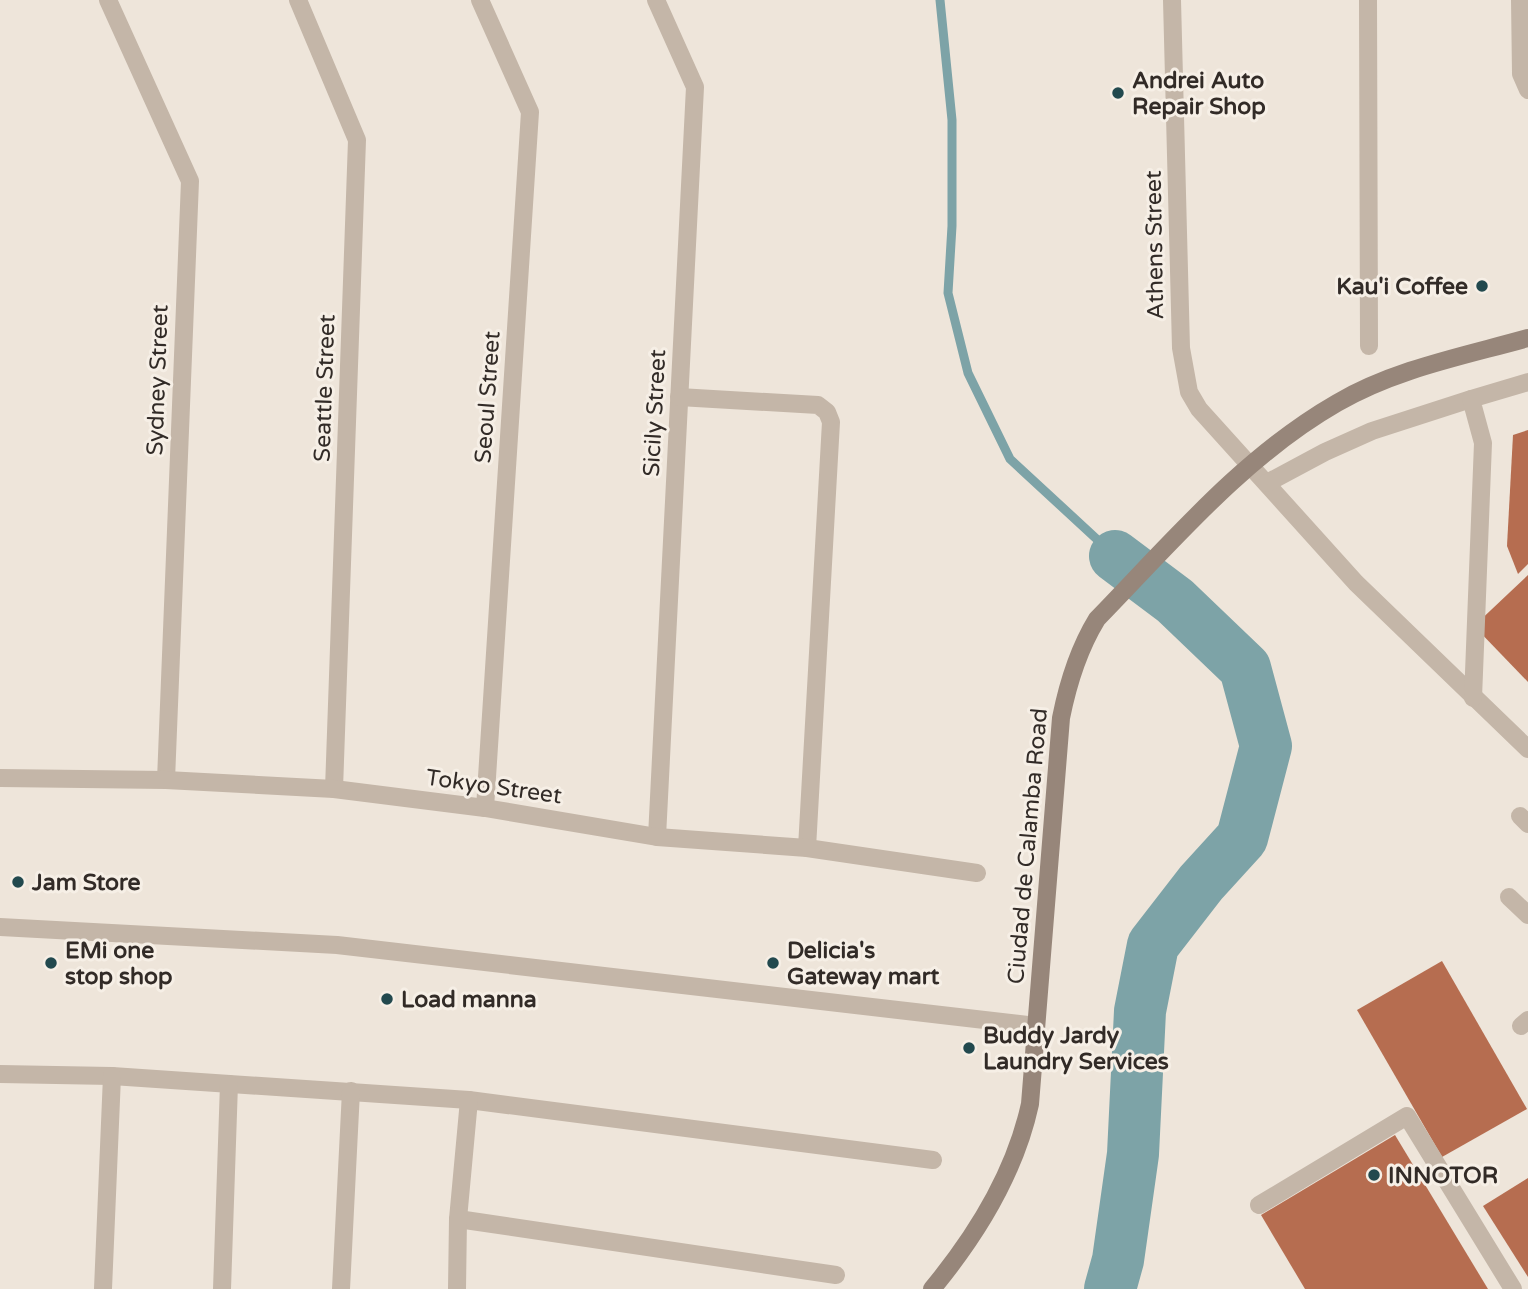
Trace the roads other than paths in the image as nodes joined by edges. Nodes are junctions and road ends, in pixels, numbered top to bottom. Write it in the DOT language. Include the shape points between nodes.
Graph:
graph roads {
  1 [pos="108,0"];
  2 [pos="298,0"];
  3 [pos="480,0"];
  4 [pos="656,0"];
  5 [pos="1172,0"];
  6 [pos="1368,0"];
  7 [pos="1520,0"];
  8 [pos="1528,90"];
  9 [pos="1528,338"];
  10 [pos="1369,346"];
  11 [pos="1528,382"];
  12 [pos="679,397"];
  13 [pos="1471,399"];
  14 [pos="1251,464"];
  15 [pos="1267,483"];
  16 [pos="1473,698"];
  17 [pos="1528,749"];
  18 [pos="0,778"];
  19 [pos="166,780"];
  20 [pos="334,789"];
  21 [pos="485,808"];
  22 [pos="657,836"];
  23 [pos="807,848"];
  24 [pos="977,873"];
  25 [pos="1509,897"];
  26 [pos="1528,915"];
  27 [pos="0,927"];
  28 [pos="1036,1026"];
  29 [pos="0,1074"];
  30 [pos="112,1076"];
  31 [pos="229,1084"];
  32 [pos="351,1091"];
  33 [pos="469,1100"];
  34 [pos="933,1160"];
  35 [pos="1259,1205"];
  36 [pos="458,1219"];
  37 [pos="836,1275"];
  38 [pos="103,1289"];
  39 [pos="222,1289"];
  40 [pos="341,1289"];
  41 [pos="457,1289"];
  42 [pos="932,1289"];
  43 [pos="1513,1289"];
  1 -- 19 [label="street, Sydney Street" via="190,181"];
  2 -- 20 [label="street, Seattle Street" via="357,139"];
  3 -- 21 [label="street, Seoul Street" via="530,112"];
  4 -- 12 [label="street, Sicily Street" via="695,87"];
  5 -- 14 [label="street, Athens Street" via="1183,368 1199,409"];
  6 -- 10 [label="street"];
  7 -- 8 [label="street" via="1521,74"];
  9 -- 14 [label="main road, Ciudad de Calamba Road" via="1380,383 1339,401"];
  11 -- 13 [label="street"];
  12 -- 22 [label="street, Sicily Street"];
  12 -- 23 [label="street" via="818,405 831,422"];
  13 -- 15 [label="street" via="1372,431"];
  13 -- 16 [label="street" via="1483,443"];
  14 -- 15 [label="street, Athens Street"];
  14 -- 28 [label="main road, Ciudad de Calamba Road" via="1097,619 1078,654 1061,718"];
  15 -- 16 [label="street, Athens Street" via="1356,583"];
  16 -- 17 [label="street, Athens Street"];
  18 -- 19 [label="street, Tokyo Street"];
  19 -- 20 [label="street, Tokyo Street"];
  20 -- 21 [label="street, Tokyo Street"];
  21 -- 22 [label="street, Tokyo Street"];
  22 -- 23 [label="street, Tokyo Street"];
  23 -- 24 [label="street, Tokyo Street"];
  25 -- 26 [label="street"];
  27 -- 28 [label="street" via="337,945"];
  28 -- 42 [label="main road, Ciudad de Calamba Road" via="1030,1104 1019,1144 961,1254"];
  29 -- 30 [label="street"];
  30 -- 31 [label="street"];
  30 -- 38 [label="street"];
  31 -- 32 [label="street"];
  31 -- 39 [label="street"];
  32 -- 33 [label="street"];
  32 -- 40 [label="street"];
  33 -- 34 [label="street"];
  33 -- 36 [label="street"];
  35 -- 43 [label="street" via="1407,1116"];
  36 -- 37 [label="street"];
  36 -- 41 [label="street"];
}
